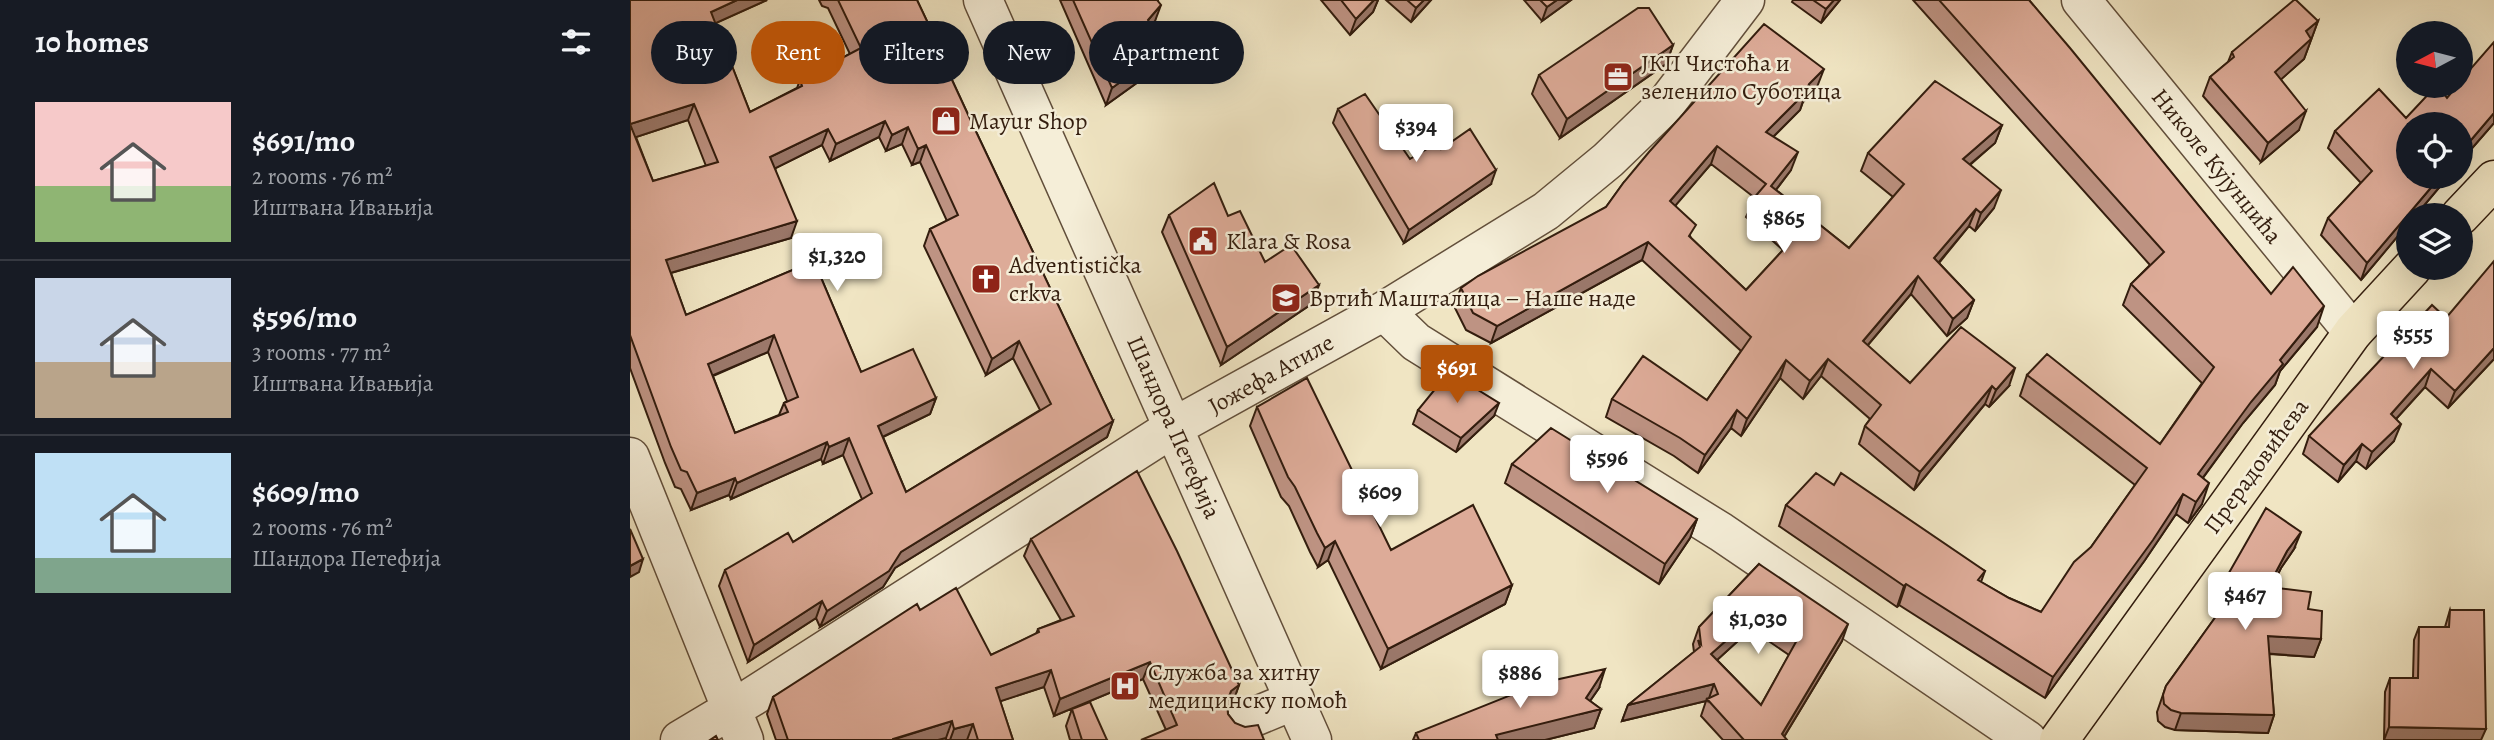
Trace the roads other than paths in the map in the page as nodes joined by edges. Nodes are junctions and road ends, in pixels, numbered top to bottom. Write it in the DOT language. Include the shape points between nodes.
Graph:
graph roads {
  1 [pos="983,0"];
  2 [pos="1745,0"];
  3 [pos="2081,0"];
  4 [pos="2494,180"];
  5 [pos="2472,203"];
  6 [pos="2401,280"];
  7 [pos="1384,311"];
  8 [pos="2353,332"];
  9 [pos="1174,427"];
  10 [pos="630,457"];
  11 [pos="1295,700"];
  12 [pos="1242,722"];
  13 [pos="738,725"];
  14 [pos="680,740"];
  15 [pos="1312,740"];
  16 [pos="2027,740"];
  17 [pos="2059,740"];
  1 -- 9 [label="street, Шандора Петефија"];
  2 -- 7 [label="street, Јожефа Атиле" via="1665,105 1608,160 1546,211"];
  3 -- 8 [label="street, Николе Кујунџића"];
  4 -- 5 [label="main road"];
  6 -- 8 [label="main road, Прерадовићева"];
  7 -- 9 [label="street, Јожефа Атиле"];
  7 -- 16 [label="street" via="1416,342 1721,532"];
  8 -- 17 [label="main road, Прерадовићева"];
  9 -- 11 [label="street, Шандора Петефија"];
  9 -- 13 [label="street, Јожефа Атиле"];
  10 -- 13 [label="street"];
  11 -- 12 [label="street"];
  11 -- 15 [label="street, Шандора Петефија"];
  13 -- 14 [label="street, Јожефа Атиле"];
}
